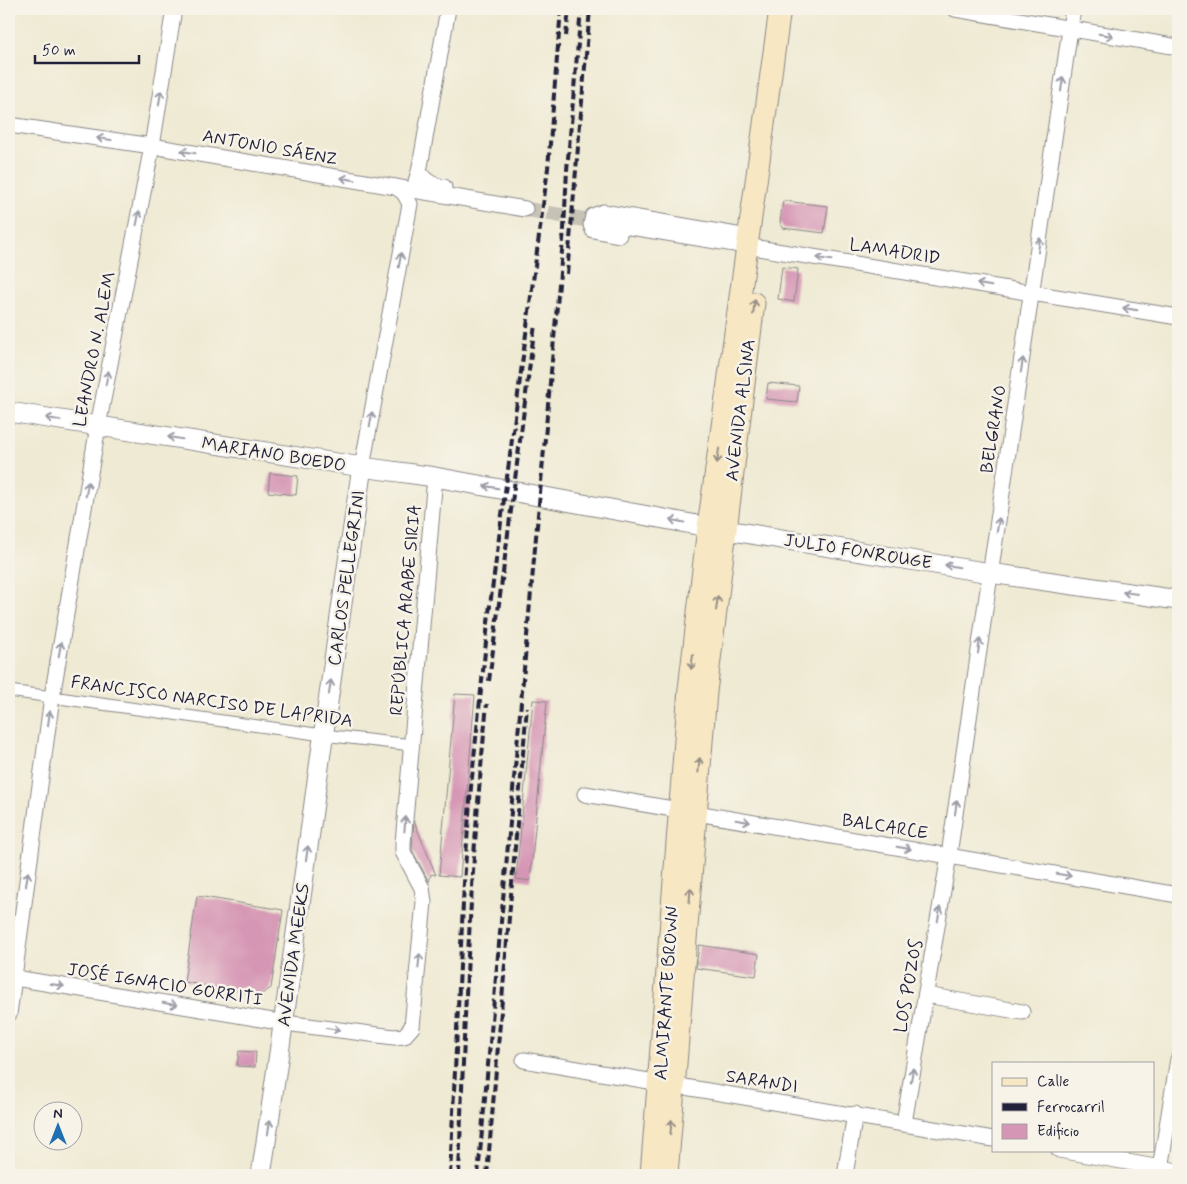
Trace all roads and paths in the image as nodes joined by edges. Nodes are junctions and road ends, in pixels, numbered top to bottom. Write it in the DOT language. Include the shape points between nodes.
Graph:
graph roads {
  1 [pos="174,9"];
  2 [pos="448,9"];
  3 [pos="780,9"];
  4 [pos="794,9"];
  5 [pos="955,9"];
  6 [pos="1073,9"];
  7 [pos="1070,29"];
  8 [pos="1178,47"];
  9 [pos="9,125"];
  10 [pos="152,146"];
  11 [pos="419,172"];
  12 [pos="396,187"];
  13 [pos="525,208"];
  14 [pos="408,216"];
  15 [pos="606,223"];
  16 [pos="751,248"];
  17 [pos="1032,293"];
  18 [pos="1178,317"];
  19 [pos="9,412"];
  20 [pos="98,426"];
  21 [pos="362,467"];
  22 [pos="435,477"];
  23 [pos="539,495"];
  24 [pos="717,528"];
  25 [pos="990,573"];
  26 [pos="1178,600"];
  27 [pos="9,691"];
  28 [pos="52,697"];
  29 [pos="323,735"];
  30 [pos="412,745"];
  31 [pos="585,794"];
  32 [pos="687,812"];
  33 [pos="949,855"];
  34 [pos="1178,895"];
  35 [pos="11,977"];
  36 [pos="926,996"];
  37 [pos="1022,1012"];
  38 [pos="9,1014"];
  39 [pos="284,1023"];
  40 [pos="404,1036"];
  41 [pos="1178,1059"];
  42 [pos="524,1060"];
  43 [pos="667,1084"];
  44 [pos="855,1114"];
  45 [pos="904,1123"];
  46 [pos="992,1138"];
  47 [pos="1068,1152"];
  48 [pos="1178,1171"];
  49 [pos="1160,1172"];
  50 [pos="261,1175"];
  51 [pos="651,1175"];
  52 [pos="667,1175"];
  53 [pos="845,1175"];
  10 -- 1 [label="street, LEANDRO N. ALEM, one-way"];
  2 -- 11 [label="street"];
  3 -- 16 [label="main road, AVENIDA ALSINA"];
  4 -- 16 [label="main road, AVENIDA ALSINA"];
  5 -- 7 [label="street"];
  6 -- 7 [label="street, BELGRANO"];
  7 -- 8 [label="street, one-way"];
  17 -- 7 [label="street, BELGRANO, one-way"];
  10 -- 9 [label="street, ANTONIO SÁENZ, one-way"];
  12 -- 10 [label="street, ANTONIO SÁENZ, one-way"];
  20 -- 10 [label="street, LEANDRO N. ALEM, one-way"];
  11 -- 12 [label="street" via="414,184"];
  11 -- 14 [label="street" via="424,180 438,186 530,202 535,206 535,213 523,216 432,199 420,202"];
  12 -- 13 [label="street, ANTONIO SÁENZ"];
  12 -- 14 [label="street" via="408,198"];
  21 -- 14 [label="street, CARLOS PELLEGRINI, one-way"];
  15 -- 16 [label="street, LAMADRID"];
  16 -- 16 [label="street, LAMADRID" via="603,212 593,216 591,226 600,232"];
  17 -- 16 [label="street, LAMADRID, one-way"];
  16 -- 24 [label="main road, AVENIDA ALSINA"];
  18 -- 17 [label="street, LAMADRID, one-way"];
  25 -- 17 [label="street, BELGRANO, one-way"];
  20 -- 19 [label="street, MARIANO BOEDO, one-way"];
  21 -- 20 [label="street, MARIANO BOEDO, one-way"];
  28 -- 20 [label="street, LEANDRO N. ALEM, one-way"];
  21 -- 22 [label="street, MARIANO BOEDO"];
  29 -- 21 [label="street, CARLOS PELLEGRINI, one-way"];
  23 -- 22 [label="street, MARIANO BOEDO, one-way"];
  22 -- 30 [label="street, REPÚBLICA ARABE SIRIA"];
  24 -- 23 [label="street, JULIO FONROUGE, one-way"];
  25 -- 24 [label="street, JULIO FONROUGE, one-way"];
  24 -- 32 [label="main road, AVENIDA ALSINA" via="706,692"];
  26 -- 25 [label="street, JULIO FONROUGE, one-way"];
  33 -- 25 [label="street, BELGRANO, one-way"];
  27 -- 28 [label="street, FRANCISCO NARCISO DE LAPRIDA"];
  28 -- 29 [label="street, FRANCISCO NARCISO DE LAPRIDA"];
  35 -- 28 [label="street, LEANDRO N. ALEM, one-way"];
  29 -- 30 [label="street, FRANCISCO NARCISO DE LAPRIDA"];
  39 -- 29 [label="street, AVENIDA MEEKS, one-way"];
  40 -- 30 [label="street, REPÚBLICA ARABE SIRIA, one-way" via="412,1027 424,902 422,888 403,852"];
  31 -- 32 [label="street, BALCARCE"];
  32 -- 33 [label="street, BALCARCE, one-way"];
  32 -- 43 [label="main road, ALMIRANTE BROWN"];
  33 -- 34 [label="street, BALCARCE, one-way"];
  36 -- 33 [label="street, LOS POZOS, one-way"];
  35 -- 38 [label="street, LEANDRO N. ALEM"];
  35 -- 39 [label="street, JOSÉ IGNACIO GORRITI, one-way"];
  36 -- 37 [label="street"];
  45 -- 36 [label="street, LOS POZOS, one-way"];
  39 -- 40 [label="street, JOSÉ IGNACIO GORRITI, one-way"];
  50 -- 39 [label="street, AVENIDA MEEKS, one-way"];
  41 -- 49 [label="street"];
  42 -- 43 [label="street, SARANDI"];
  43 -- 44 [label="street, SARANDI"];
  43 -- 51 [label="main road, ALMIRANTE BROWN"];
  52 -- 43 [label="main road, ALMIRANTE BROWN, one-way"];
  44 -- 45 [label="street, SARANDI"];
  44 -- 53 [label="street"];
  45 -- 46 [label="street, SARANDI"];
  47 -- 49 [label="street"];
  48 -- 49 [label="street"];
}
